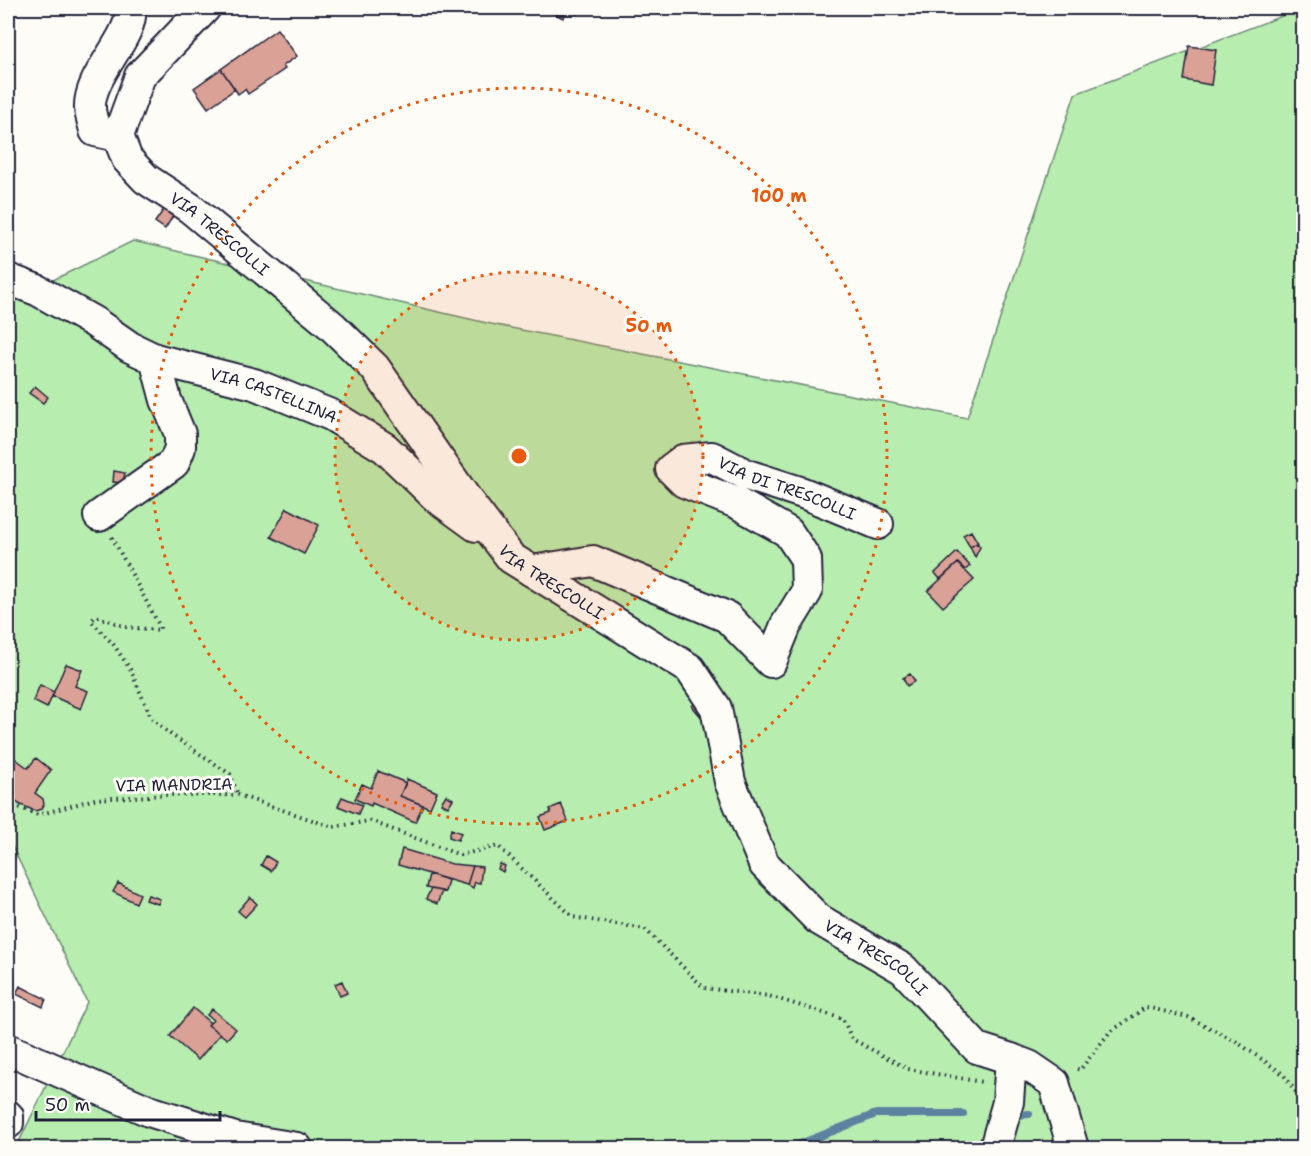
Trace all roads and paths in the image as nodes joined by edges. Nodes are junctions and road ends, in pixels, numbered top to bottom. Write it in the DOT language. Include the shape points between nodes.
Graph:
graph roads {
  1 [pos="130,8"];
  2 [pos="205,8"];
  3 [pos="118,136"];
  4 [pos="8,279"];
  5 [pos="155,359"];
  6 [pos="99,516"];
  7 [pos="878,524"];
  8 [pos="522,564"];
  9 [pos="238,795"];
  10 [pos="8,803"];
  11 [pos="8,1049"];
  12 [pos="1070,1069"];
  13 [pos="1010,1073"];
  14 [pos="1304,1103"];
  15 [pos="8,1116"];
  16 [pos="8,1123"];
  17 [pos="297,1149"];
  18 [pos="995,1149"];
  19 [pos="1073,1149"];
  1 -- 3 [label="street" via="132,15 98,76 89,106 95,131"];
  2 -- 3 [label="street" via="140,76"];
  3 -- 8 [label="street, VIA TRESCOLLI" via="127,159 146,179 190,208 332,326 375,368 467,500"];
  4 -- 5 [label="street, VIA CASTELLINA" via="37,290"];
  5 -- 6 [label="street" via="180,434 180,448 174,463"];
  5 -- 8 [label="street, VIA CASTELLINA" via="254,384 331,415 385,448 436,497"];
  6 -- 9 [label="path" via="160,630 126,627 96,616 91,621 130,669 152,718 230,774"];
  7 -- 8 [label="street, VIA DI TRESCOLLI" via="747,475 712,457 683,460 670,469 684,482 737,503 788,532 806,559 807,591 786,625 771,662 728,617 593,561"];
  8 -- 13 [label="street, VIA TRESCOLLI" via="690,669 716,708 730,782 764,864 818,919 903,969 977,1048"];
  9 -- 10 [label="path, VIA MANDRIA" via="94,799 38,815"];
  9 -- 13 [label="path, VIA MANDRIA" via="333,827 370,821 460,855 498,846 573,916 645,929 704,988 769,996 843,1019 852,1039 908,1070"];
  11 -- 17 [label="street" via="149,1111 235,1138"];
  12 -- 14 [label="path" via="1080,1070 1109,1033 1146,1007 1188,1017 1234,1040 1283,1074"];
  13 -- 18 [label="street" via="1008,1102"];
  13 -- 19 [label="street, VIA TRESCOLLI" via="1029,1066 1054,1083"];
  15 -- 16 [label="street"];
}
